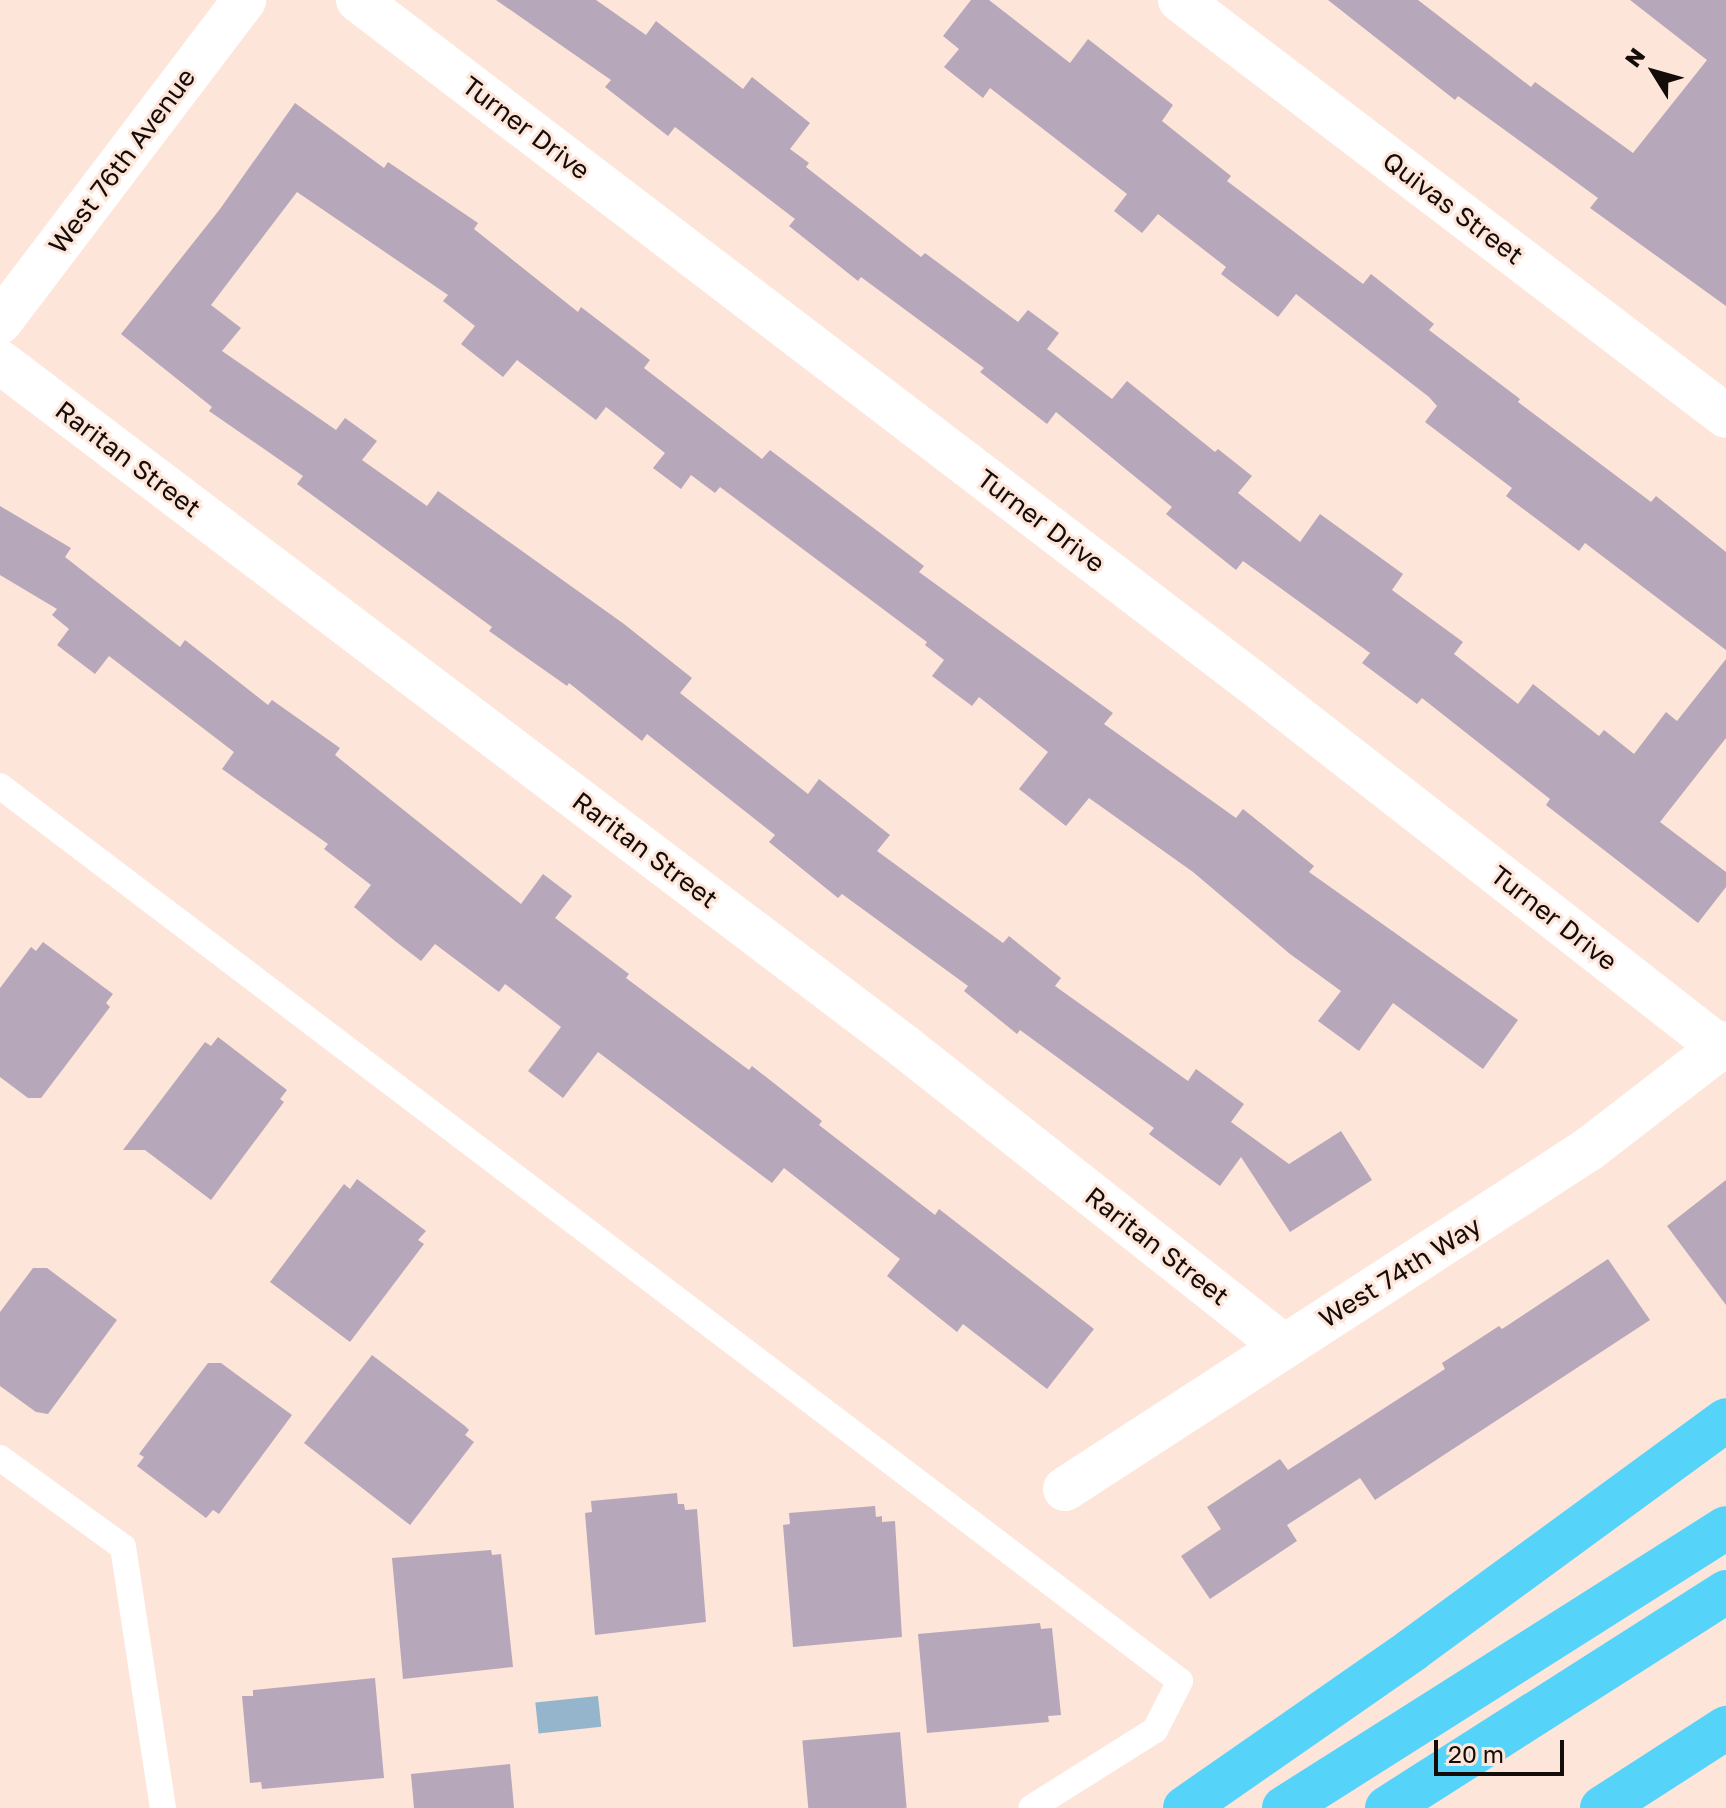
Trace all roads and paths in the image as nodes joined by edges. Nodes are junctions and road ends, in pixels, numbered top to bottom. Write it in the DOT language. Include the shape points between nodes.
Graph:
graph roads {
  1 [pos="244,0"];
  2 [pos="358,0"];
  3 [pos="1180,0"];
  4 [pos="0,322"];
  5 [pos="0,362"];
  6 [pos="1726,416"];
  7 [pos="0,786"];
  8 [pos="1723,1046"];
  9 [pos="1283,1345"];
  10 [pos="1726,1420"];
  11 [pos="0,1458"];
  12 [pos="1065,1489"];
  13 [pos="1726,1528"];
  14 [pos="1726,1592"];
  15 [pos="1726,1728"];
  16 [pos="163,1808"];
  17 [pos="1031,1808"];
  18 [pos="1185,1808"];
  19 [pos="1284,1808"];
  20 [pos="1387,1808"];
  21 [pos="1602,1808"];
  1 -- 4 [label="street, West 76th Avenue"];
  2 -- 8 [label="street, Turner Drive"];
  3 -- 6 [label="street, Quivas Street"];
  5 -- 9 [label="street, Raritan Street" via="905,1047"];
  7 -- 17 [label="lane" via="1180,1681 1155,1730"];
  8 -- 9 [label="street, West 74th Way" via="1589,1149"];
  9 -- 12 [label="street, West 74th Way"];
  10 -- 18 [label="highway"];
  11 -- 16 [label="lane" via="123,1547"];
  13 -- 19 [label="highway"];
  14 -- 20 [label="highway"];
  15 -- 21 [label="highway"];
}
